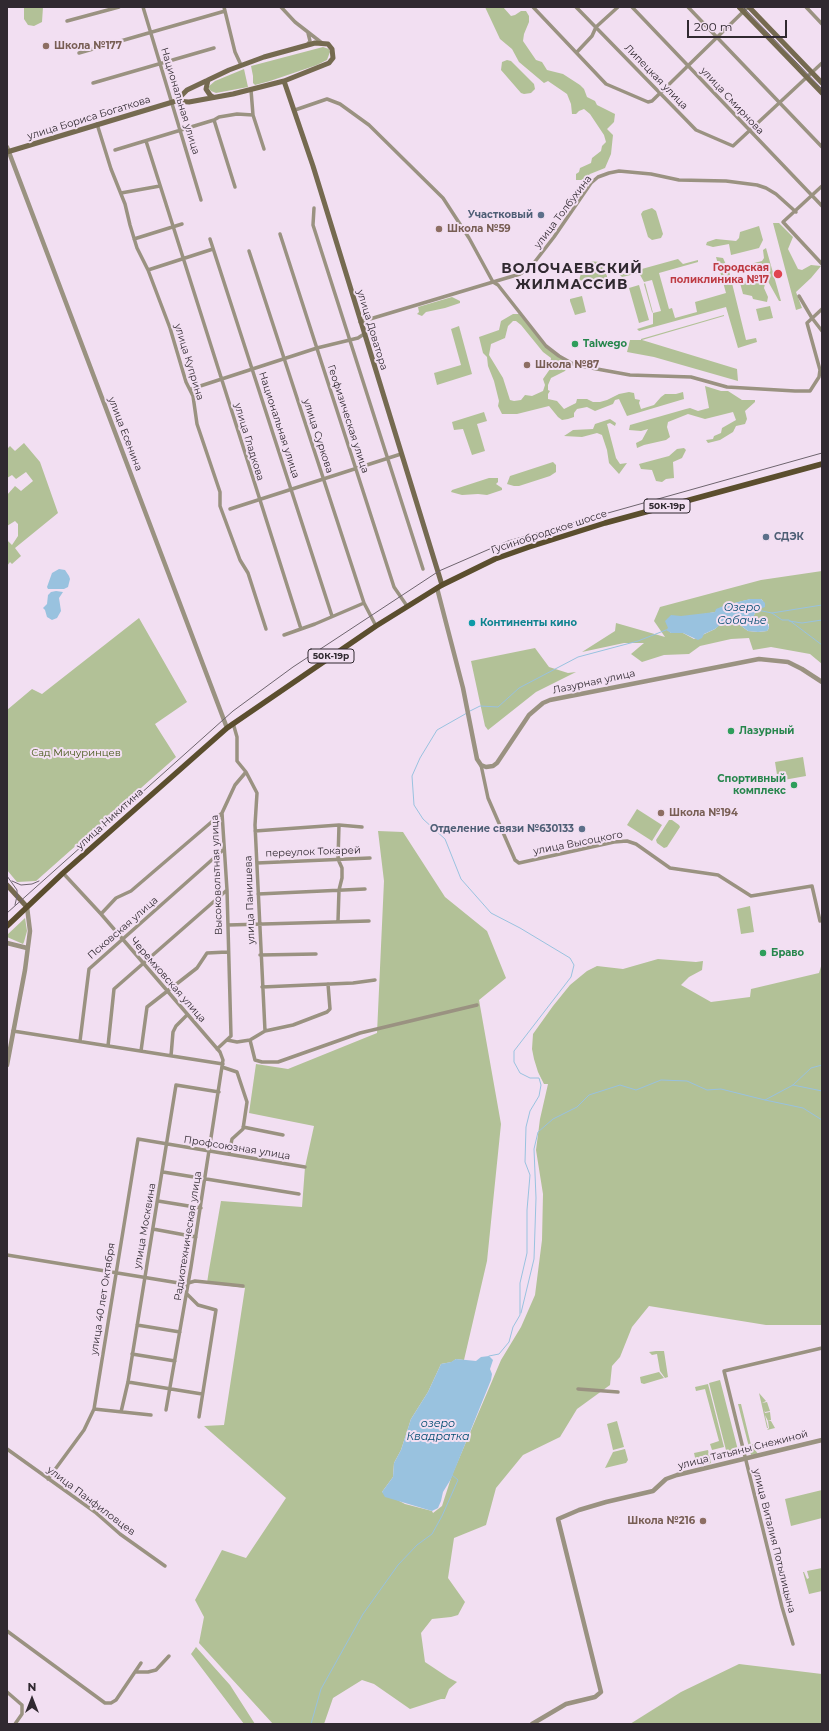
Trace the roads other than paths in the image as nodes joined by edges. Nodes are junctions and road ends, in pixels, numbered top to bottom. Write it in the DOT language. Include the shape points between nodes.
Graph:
graph roads {
  1 [pos="119,7"];
  2 [pos="143,7"];
  3 [pos="281,7"];
  4 [pos="533,7"];
  5 [pos="576,7"];
  6 [pos="618,7"];
  7 [pos="632,7"];
  8 [pos="688,7"];
  9 [pos="748,7"];
  10 [pos="806,7"];
  11 [pos="224,9"];
  12 [pos="741,9"];
  13 [pos="66,21"];
  14 [pos="822,24"];
  15 [pos="596,27"];
  16 [pos="151,32"];
  17 [pos="308,32"];
  18 [pos="718,37"];
  19 [pos="322,42"];
  20 [pos="306,46"];
  21 [pos="214,48"];
  22 [pos="577,52"];
  23 [pos="79,53"];
  24 [pos="822,63"];
  25 [pos="160,64"];
  26 [pos="241,65"];
  27 [pos="688,66"];
  28 [pos="812,73"];
  29 [pos="807,77"];
  30 [pos="208,80"];
  31 [pos="284,81"];
  32 [pos="93,83"];
  33 [pos="822,83"];
  34 [pos="251,90"];
  35 [pos="660,93"];
  36 [pos="822,93"];
  37 [pos="213,97"];
  38 [pos="174,102"];
  39 [pos="779,102"];
  40 [pos="295,110"];
  41 [pos="253,115"];
  42 [pos="214,120"];
  43 [pos="97,124"];
  44 [pos="180,130"];
  45 [pos="749,131"];
  46 [pos="146,141"];
  47 [pos="822,147"];
  48 [pos="264,149"];
  49 [pos="8,150"];
  50 [pos="115,150"];
  51 [pos="160,186"];
  52 [pos="822,186"];
  53 [pos="235,187"];
  54 [pos="121,193"];
  55 [pos="812,196"];
  56 [pos="201,200"];
  57 [pos="822,206"];
  58 [pos="314,208"];
  59 [pos="796,212"];
  60 [pos="182,224"];
  61 [pos="173,227"];
  62 [pos="280,234"];
  63 [pos="134,239"];
  64 [pos="210,240"];
  65 [pos="213,249"];
  66 [pos="250,251"];
  67 [pos="183,259"];
  68 [pos="822,264"];
  69 [pos="148,270"];
  70 [pos="493,282"];
  71 [pos="799,296"];
  72 [pos="822,309"];
  73 [pos="812,318"];
  74 [pos="360,322"];
  75 [pos="822,331"];
  76 [pos="364,334"];
  77 [pos="351,340"];
  78 [pos="317,348"];
  79 [pos="284,358"];
  80 [pos="253,369"];
  81 [pos="821,370"];
  82 [pos="221,380"];
  83 [pos="190,389"];
  84 [pos="401,454"];
  85 [pos="388,457"];
  86 [pos="822,464"];
  87 [pos="356,469"];
  88 [pos="324,480"];
  89 [pos="292,490"];
  90 [pos="259,500"];
  91 [pos="230,509"];
  92 [pos="424,569"];
  93 [pos="442,585"];
  94 [pos="437,588"];
  95 [pos="364,603"];
  96 [pos="407,606"];
  97 [pos="332,616"];
  98 [pos="376,626"];
  99 [pos="266,629"];
  100 [pos="301,629"];
  101 [pos="284,635"];
  102 [pos="822,682"];
  103 [pos="233,722"];
  104 [pos="227,728"];
  105 [pos="481,765"];
  106 [pos="246,772"];
  107 [pos="222,813"];
  108 [pos="339,825"];
  109 [pos="362,827"];
  110 [pos="255,831"];
  111 [pos="223,850"];
  112 [pos="370,858"];
  113 [pos="338,859"];
  114 [pos="257,863"];
  115 [pos="63,873"];
  116 [pos="7,885"];
  117 [pos="365,889"];
  118 [pos="227,890"];
  119 [pos="339,890"];
  120 [pos="258,894"];
  121 [pos="27,907"];
  122 [pos="101,914"];
  123 [pos="822,920"];
  124 [pos="338,921"];
  125 [pos="369,921"];
  126 [pos="259,924"];
  127 [pos="228,925"];
  128 [pos="7,926"];
  129 [pos="122,939"];
  130 [pos="7,943"];
  131 [pos="27,948"];
  132 [pos="227,952"];
  133 [pos="316,954"];
  134 [pos="260,955"];
  135 [pos="144,963"];
  136 [pos="375,980"];
  137 [pos="328,984"];
  138 [pos="262,987"];
  139 [pos="168,991"];
  140 [pos="477,1005"];
  141 [pos="188,1015"];
  142 [pos="13,1031"];
  143 [pos="264,1031"];
  144 [pos="227,1040"];
  145 [pos="250,1040"];
  146 [pos="80,1042"];
  147 [pos="108,1046"];
  148 [pos="217,1049"];
  149 [pos="141,1051"];
  150 [pos="171,1056"];
  151 [pos="7,1065"];
  152 [pos="223,1066"];
  153 [pos="219,1092"];
  154 [pos="243,1127"];
  155 [pos="283,1135"];
  156 [pos="167,1144"];
  157 [pos="209,1151"];
  158 [pos="229,1154"];
  159 [pos="305,1167"];
  160 [pos="163,1172"];
  161 [pos="205,1179"];
  162 [pos="299,1194"];
  163 [pos="158,1201"];
  164 [pos="201,1208"];
  165 [pos="153,1230"];
  166 [pos="196,1237"];
  167 [pos="7,1255"];
  168 [pos="116,1272"];
  169 [pos="144,1277"];
  170 [pos="189,1283"];
  171 [pos="243,1286"];
  172 [pos="187,1294"];
  173 [pos="137,1325"];
  174 [pos="180,1332"];
  175 [pos="822,1348"];
  176 [pos="132,1354"];
  177 [pos="175,1361"];
  178 [pos="128,1382"];
  179 [pos="578,1389"];
  180 [pos="170,1390"];
  181 [pos="618,1392"];
  182 [pos="202,1394"];
  183 [pos="94,1409"];
  184 [pos="166,1410"];
  185 [pos="121,1412"];
  186 [pos="151,1415"];
  187 [pos="199,1417"];
  188 [pos="822,1440"];
  189 [pos="7,1449"];
  190 [pos="746,1459"];
  191 [pos="48,1478"];
  192 [pos="165,1566"];
  193 [pos="7,1631"];
  194 [pos="793,1644"];
  195 [pos="169,1656"];
  196 [pos="141,1663"];
  197 [pos="135,1672"];
  198 [pos="7,1692"];
  199 [pos="15,1724"];
  200 [pos="532,1724"];
  1 -- 13 [label="street"];
  2 -- 16 [label="street, Национальная улица"];
  3 -- 17 [label="street"];
  4 -- 22 [label="street"];
  5 -- 15 [label="street, Липецкая улица"];
  6 -- 15 [label="street"];
  7 -- 27 [label="street, улица Смирнова"];
  8 -- 18 [label="street"];
  9 -- 12 [label="street"];
  9 -- 28 [label="main road"];
  10 -- 14 [label="street"];
  11 -- 16 [label="street"];
  11 -- 26 [label="street"];
  12 -- 18 [label="street"];
  12 -- 29 [label="main road"];
  15 -- 22 [label="street" via="592,36"];
  15 -- 35 [label="street, Липецкая улица"];
  16 -- 23 [label="street"];
  16 -- 25 [label="street, Национальная улица"];
  17 -- 19 [label="street"];
  17 -- 20 [label="street" via="310,41"];
  18 -- 27 [label="street"];
  18 -- 39 [label="street"];
  19 -- 20 [label="main road, улица Бориса Богаткова"];
  19 -- 31 [label="main road, улица Бориса Богаткова" via="332,49 332,60 321,67"];
  20 -- 26 [label="main road, улица Бориса Богаткова"];
  21 -- 25 [label="street"];
  22 -- 35 [label="street" via="611,87 648,102"];
  24 -- 28 [label="street"];
  25 -- 32 [label="street"];
  25 -- 38 [label="street, Национальная улица"];
  26 -- 30 [label="main road, улица Бориса Богаткова"];
  27 -- 35 [label="street"];
  27 -- 45 [label="street, улица Смирнова"];
  28 -- 29 [label="street"];
  28 -- 33 [label="main road"];
  29 -- 36 [label="main road"];
  29 -- 39 [label="street"];
  30 -- 37 [label="main road" via="206,89"];
  30 -- 38 [label="main road, улица Бориса Богаткова" via="187,90"];
  31 -- 34 [label="main road, улица Бориса Богаткова"];
  31 -- 40 [label="main road, улица Доватора"];
  34 -- 37 [label="main road, улица Бориса Богаткова"];
  34 -- 41 [label="street"];
  35 -- 45 [label="street, Липецкая улица" via="696,130 733,146"];
  37 -- 38 [label="main road, улица Бориса Богаткова"];
  38 -- 43 [label="main road, улица Бориса Богаткова"];
  38 -- 44 [label="street, Национальная улица"];
  39 -- 45 [label="street"];
  39 -- 47 [label="street"];
  40 -- 70 [label="street" via="327,99 340,104 369,125 443,198"];
  40 -- 74 [label="main road, улица Доватора"];
  41 -- 42 [label="street" via="236,114"];
  41 -- 48 [label="street"];
  42 -- 44 [label="street"];
  42 -- 53 [label="street"];
  43 -- 49 [label="main road, улица Бориса Богаткова"];
  43 -- 54 [label="street, улица Куприна"];
  44 -- 46 [label="street"];
  44 -- 56 [label="street, Национальная улица"];
  45 -- 55 [label="street, улица Смирнова"];
  46 -- 50 [label="street"];
  46 -- 51 [label="street, улица Гладкова"];
  49 -- 104 [label="street, улица Есенина"];
  51 -- 54 [label="street"];
  51 -- 61 [label="street, улица Гладкова"];
  52 -- 55 [label="street"];
  54 -- 63 [label="street, улица Куприна"];
  55 -- 57 [label="street, улица Смирнова"];
  55 -- 59 [label="street"];
  58 -- 77 [label="street" via="313,225"];
  59 -- 68 [label="street" via="783,222"];
  59 -- 70 [label="street, улица Толбухина" via="766,188 757,185 726,181 679,180 651,174 609,173 591,183 530,268 520,274"];
  60 -- 61 [label="street"];
  61 -- 63 [label="street"];
  61 -- 67 [label="street, улица Гладкова"];
  62 -- 78 [label="street, Геофизическая улица"];
  63 -- 69 [label="street, улица Куприна"];
  64 -- 65 [label="street, Национальная улица"];
  65 -- 67 [label="street"];
  65 -- 80 [label="street, Национальная улица"];
  66 -- 79 [label="street, улица Суркова"];
  67 -- 69 [label="street"];
  67 -- 82 [label="street, улица Гладкова"];
  69 -- 83 [label="street, улица Куприна"];
  70 -- 74 [label="street, улица Толбухина"];
  70 -- 81 [label="street" via="546,346 574,365 630,375 691,377 728,387 795,391 810,391"];
  71 -- 73 [label="street"];
  72 -- 73 [label="street"];
  73 -- 75 [label="street"];
  73 -- 81 [label="street" via="807,323"];
  74 -- 76 [label="main road, улица Доватора"];
  76 -- 77 [label="street"];
  76 -- 84 [label="main road, улица Доватора"];
  77 -- 78 [label="street"];
  77 -- 85 [label="street"];
  78 -- 79 [label="street"];
  78 -- 87 [label="street, Геофизическая улица"];
  79 -- 80 [label="street"];
  79 -- 88 [label="street, улица Суркова"];
  80 -- 82 [label="street"];
  80 -- 89 [label="street, Национальная улица"];
  82 -- 83 [label="street"];
  82 -- 90 [label="street, улица Гладкова"];
  83 -- 99 [label="street, улица Куприна" via="197,424 220,492 220,506 240,560 248,573"];
  84 -- 85 [label="street"];
  84 -- 93 [label="main road, улица Доватора"];
  85 -- 87 [label="street"];
  85 -- 92 [label="street"];
  86 -- 93 [label="main road, Гусинобродское шоссе / 50К-19р" via="529,546 495,559"];
  87 -- 88 [label="street"];
  87 -- 96 [label="street, Геофизическая улица" via="394,587"];
  88 -- 89 [label="street"];
  88 -- 95 [label="street, улица Суркова"];
  89 -- 90 [label="street"];
  89 -- 97 [label="street, Национальная улица"];
  90 -- 91 [label="street"];
  90 -- 100 [label="street, улица Гладкова"];
  93 -- 94 [label="main road, Гусинобродское шоссе / 50К-19р"];
  94 -- 96 [label="main road, Гусинобродское шоссе / 50К-19р"];
  94 -- 105 [label="street" via="463,688 477,759"];
  95 -- 97 [label="street"];
  95 -- 98 [label="street, улица Суркова"];
  96 -- 98 [label="main road, Гусинобродское шоссе / 50К-19р"];
  97 -- 100 [label="street"];
  98 -- 103 [label="main road, Гусинобродское шоссе / 50К-19р"];
  100 -- 101 [label="street"];
  102 -- 105 [label="street, Лазурная улица" via="788,662 758,659 550,700 529,715 497,764 486,767"];
  103 -- 104 [label="main road, Гусинобродское шоссе / 50К-19р"];
  103 -- 106 [label="street" via="237,737 237,761"];
  104 -- 115 [label="main road, улица Никитина"];
  105 -- 123 [label="street, улица Высоцкого" via="488,798 515,860 519,863 627,841 636,844 670,868 718,875 751,896 812,886 820,921"];
  106 -- 107 [label="street, Высоковольтная улица" via="235,785"];
  106 -- 110 [label="street, улица Панишева" via="257,793"];
  107 -- 111 [label="street, Высоковольтная улица"];
  107 -- 122 [label="street" via="131,890 116,898"];
  108 -- 109 [label="street"];
  108 -- 110 [label="street"];
  108 -- 113 [label="street"];
  110 -- 114 [label="street, улица Панишева"];
  111 -- 118 [label="street, Высоковольтная улица"];
  111 -- 129 [label="street, Псковская улица"];
  112 -- 113 [label="street, переулок Токарей"];
  113 -- 114 [label="street, переулок Токарей"];
  113 -- 119 [label="street" via="342,868"];
  114 -- 120 [label="street, улица Панишева"];
  115 -- 121 [label="main road, улица Никитина"];
  115 -- 122 [label="street, Черемховская улица"];
  116 -- 121 [label="main road"];
  117 -- 119 [label="street"];
  118 -- 127 [label="street, Высоковольтная улица"];
  118 -- 135 [label="street"];
  119 -- 120 [label="street"];
  119 -- 124 [label="street"];
  120 -- 126 [label="street, улица Панишева"];
  121 -- 128 [label="main road, улица Никитина"];
  121 -- 131 [label="street" via="30,923"];
  122 -- 129 [label="street, Черемховская улица"];
  124 -- 125 [label="street"];
  124 -- 126 [label="street"];
  126 -- 127 [label="street"];
  126 -- 134 [label="street, улица Панишева"];
  127 -- 132 [label="street, Высоковольтная улица"];
  129 -- 135 [label="street, Черемховская улица"];
  129 -- 146 [label="street, Псковская улица" via="89,969"];
  130 -- 131 [label="street"];
  131 -- 142 [label="street"];
  132 -- 139 [label="street" via="207,953 197,968"];
  132 -- 144 [label="street, Высоковольтная улица" via="231,1036"];
  133 -- 134 [label="street"];
  134 -- 138 [label="street, улица Панишева"];
  135 -- 139 [label="street, Черемховская улица"];
  135 -- 147 [label="street" via="114,989"];
  136 -- 137 [label="street"];
  137 -- 138 [label="street"];
  137 -- 143 [label="street" via="330,1009 327,1012 293,1025"];
  138 -- 143 [label="street, улица Панишева"];
  139 -- 141 [label="street, Черемховская улица"];
  139 -- 149 [label="street" via="147,1008"];
  140 -- 145 [label="street" via="360,1033 278,1062 254,1060"];
  141 -- 148 [label="street, Черемховская улица"];
  141 -- 150 [label="street" via="173,1032"];
  142 -- 146 [label="street"];
  142 -- 151 [label="street"];
  143 -- 145 [label="street"];
  144 -- 145 [label="street"];
  144 -- 148 [label="street"];
  146 -- 147 [label="street"];
  147 -- 149 [label="street"];
  148 -- 152 [label="street, Черемховская улица" via="224,1060"];
  149 -- 150 [label="street"];
  150 -- 152 [label="street"];
  152 -- 153 [label="street, Радиотехническая улица"];
  152 -- 154 [label="street" via="237,1072 247,1102"];
  153 -- 156 [label="street, улица Москвина" via="176,1085"];
  153 -- 157 [label="street, Радиотехническая улица"];
  154 -- 155 [label="street"];
  154 -- 158 [label="street" via="232,1139"];
  156 -- 157 [label="street, Профсоюзная улица"];
  156 -- 160 [label="street, улица Москвина"];
  156 -- 168 [label="street, улица 40 лет Октября" via="138,1139"];
  157 -- 158 [label="street, Профсоюзная улица"];
  157 -- 161 [label="street, Радиотехническая улица"];
  158 -- 159 [label="street, Профсоюзная улица"];
  160 -- 161 [label="street"];
  160 -- 163 [label="street, улица Москвина"];
  161 -- 162 [label="street"];
  161 -- 164 [label="street, Радиотехническая улица"];
  163 -- 164 [label="street"];
  163 -- 165 [label="street, улица Москвина"];
  164 -- 166 [label="street, Радиотехническая улица"];
  165 -- 166 [label="street"];
  165 -- 169 [label="street, улица Москвина"];
  166 -- 170 [label="street, Радиотехническая улица"];
  167 -- 168 [label="street"];
  168 -- 169 [label="street"];
  168 -- 183 [label="street, улица 40 лет Октября"];
  169 -- 170 [label="street"];
  169 -- 173 [label="street, улица Москвина"];
  170 -- 171 [label="street" via="195,1281"];
  170 -- 172 [label="street, Радиотехническая улица"];
  172 -- 174 [label="street, Радиотехническая улица"];
  172 -- 182 [label="street" via="198,1305 216,1310"];
  173 -- 174 [label="street"];
  173 -- 176 [label="street, улица Москвина"];
  174 -- 177 [label="street, Радиотехническая улица"];
  175 -- 190 [label="street, улица Виталия Потылицына" via="724,1371"];
  176 -- 177 [label="street"];
  176 -- 178 [label="street, улица Москвина"];
  177 -- 180 [label="street, Радиотехническая улица"];
  178 -- 180 [label="street"];
  178 -- 185 [label="street, улица Москвина"];
  179 -- 181 [label="street"];
  180 -- 182 [label="street"];
  180 -- 184 [label="street, Радиотехническая улица"];
  182 -- 187 [label="street"];
  183 -- 185 [label="street"];
  183 -- 191 [label="street, улица 40 лет Октября" via="84,1430"];
  185 -- 186 [label="street"];
  188 -- 190 [label="street, улица Татьяны Снежиной"];
  189 -- 191 [label="street, улица Панфиловцев"];
  190 -- 194 [label="street, улица Виталия Потылицына"];
  190 -- 200 [label="street, улица Татьяны Снежиной" via="671,1477 653,1491 606,1502 558,1519 600,1692 595,1697 566,1704"];
  191 -- 192 [label="street, улица Панфиловцев"];
  193 -- 197 [label="street" via="105,1703 116,1700"];
  195 -- 197 [label="street" via="156,1670"];
  196 -- 197 [label="street"];
  198 -- 199 [label="street" via="22,1705 22,1714"];
}
